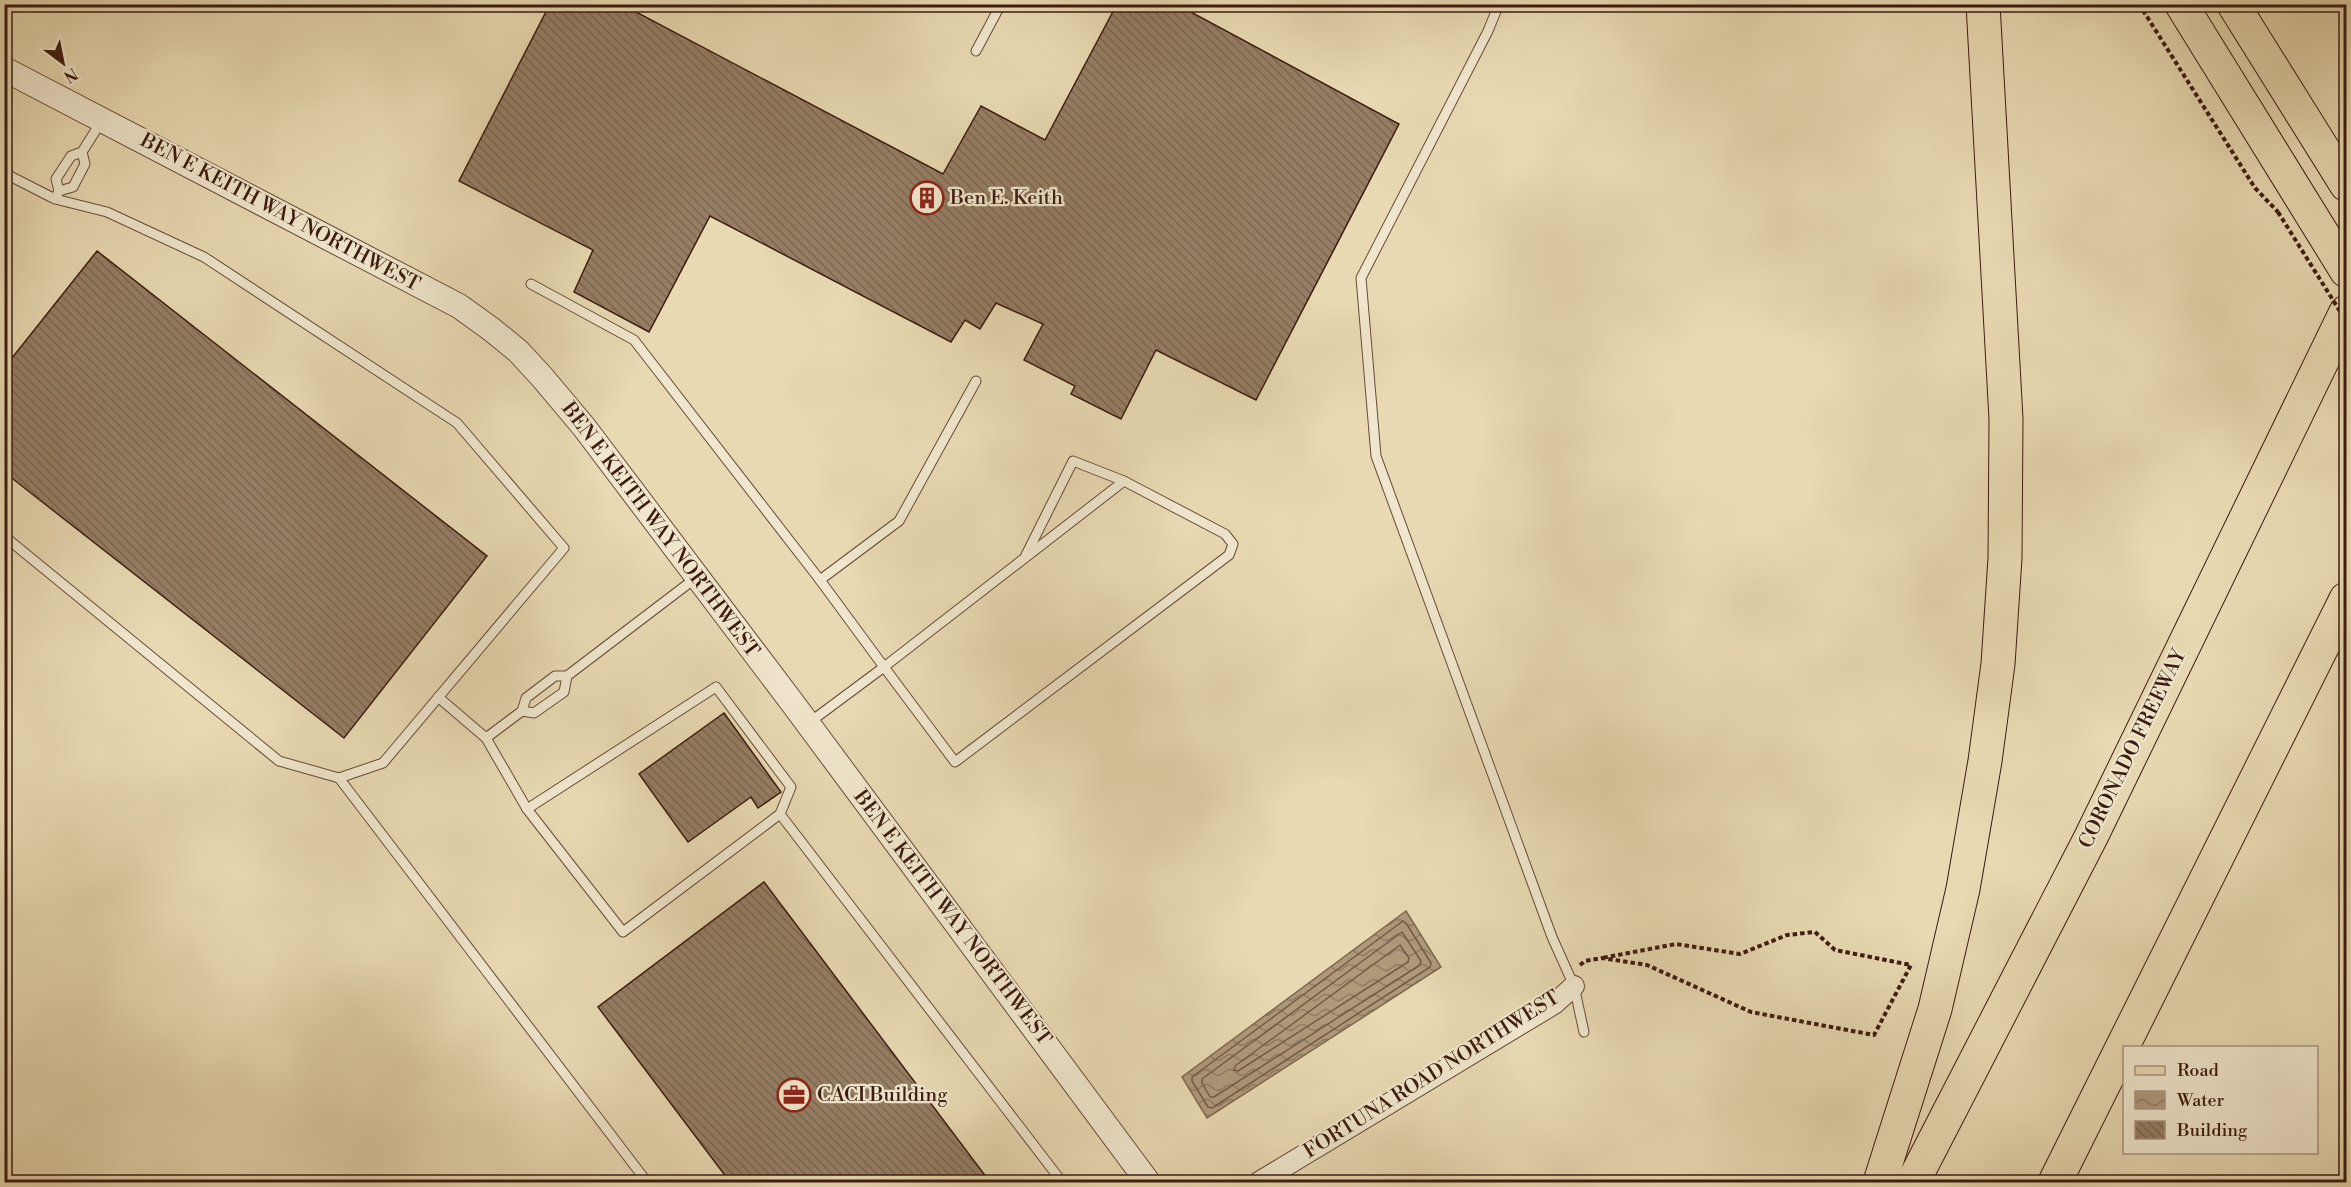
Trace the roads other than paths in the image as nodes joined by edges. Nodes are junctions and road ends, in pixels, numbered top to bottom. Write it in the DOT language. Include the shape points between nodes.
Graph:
graph roads {
  1 [pos="1001,4"];
  2 [pos="1499,4"];
  3 [pos="1983,4"];
  4 [pos="2181,4"];
  5 [pos="2233,4"];
  6 [pos="976,51"];
  7 [pos="4,69"];
  8 [pos="102,120"];
  9 [pos="82,152"];
  10 [pos="4,173"];
  11 [pos="2339,173"];
  12 [pos="57,195"];
  13 [pos="2346,271"];
  14 [pos="531,284"];
  15 [pos="2346,312"];
  16 [pos="976,381"];
  17 [pos="1124,481"];
  18 [pos="4,536"];
  19 [pos="1024,558"];
  20 [pos="697,577"];
  21 [pos="820,580"];
  22 [pos="2346,599"];
  23 [pos="884,667"];
  24 [pos="567,676"];
  25 [pos="438,697"];
  26 [pos="522,711"];
  27 [pos="808,724"];
  28 [pos="486,738"];
  29 [pos="339,778"];
  30 [pos="527,809"];
  31 [pos="780,814"];
  32 [pos="1574,986"];
  33 [pos="1584,1032"];
  34 [pos="647,1182"];
  35 [pos="1062,1182"];
  36 [pos="1148,1182"];
  37 [pos="1258,1182"];
  38 [pos="1476,1182"];
  39 [pos="1486,1182"];
  40 [pos="1880,1182"];
  41 [pos="1912,1182"];
  42 [pos="2055,1182"];
  1 -- 6 [label="lane"];
  2 -- 32 [label="lane" via="1361,278 1376,456 1552,937"];
  3 -- 40 [label="highway" via="2006,419 2005,558 1998,664 1963,889 1935,1008"];
  4 -- 13 [label="main road" via="2293,211"];
  5 -- 11 [label="main road"];
  7 -- 8 [label="street, BEN E KEITH WAY NORTHWEST"];
  8 -- 9 [label="lane"];
  8 -- 20 [label="street, BEN E KEITH WAY NORTHWEST" via="459,306 491,328 542,377 584,427"];
  9 -- 12 [label="lane" via="71,156 56,180"];
  9 -- 12 [label="lane" via="85,164 73,187"];
  10 -- 12 [label="lane"];
  12 -- 25 [label="lane" via="107,212 204,257 457,423 564,548"];
  14 -- 21 [label="lane" via="634,340"];
  15 -- 41 [label="highway, CORONADO FREEWAY" via="2091,837"];
  16 -- 21 [label="lane" via="899,521"];
  17 -- 19 [label="lane"];
  17 -- 19 [label="lane" via="1073,461"];
  17 -- 23 [label="lane" via="1225,534 1233,544 1228,555 955,762"];
  18 -- 29 [label="lane" via="279,761"];
  19 -- 23 [label="lane"];
  20 -- 24 [label="lane"];
  20 -- 27 [label="street, BEN E KEITH WAY NORTHWEST"];
  21 -- 23 [label="lane"];
  22 -- 42 [label="highway"];
  23 -- 27 [label="lane"];
  24 -- 26 [label="lane" via="555,676 526,698"];
  24 -- 26 [label="lane" via="564,692 534,713"];
  25 -- 28 [label="lane"];
  25 -- 29 [label="lane" via="383,763"];
  26 -- 28 [label="lane"];
  27 -- 36 [label="street, BEN E KEITH WAY NORTHWEST"];
  28 -- 30 [label="lane"];
  29 -- 34 [label="lane"];
  30 -- 31 [label="lane" via="623,932"];
  30 -- 31 [label="lane" via="716,687 791,787"];
  31 -- 35 [label="lane"];
  32 -- 33 [label="lane"];
  32 -- 37 [label="street, FORTUNA ROAD NORTHWEST" via="1554,1004"];
  38 -- 39 [label="lane"];
}
